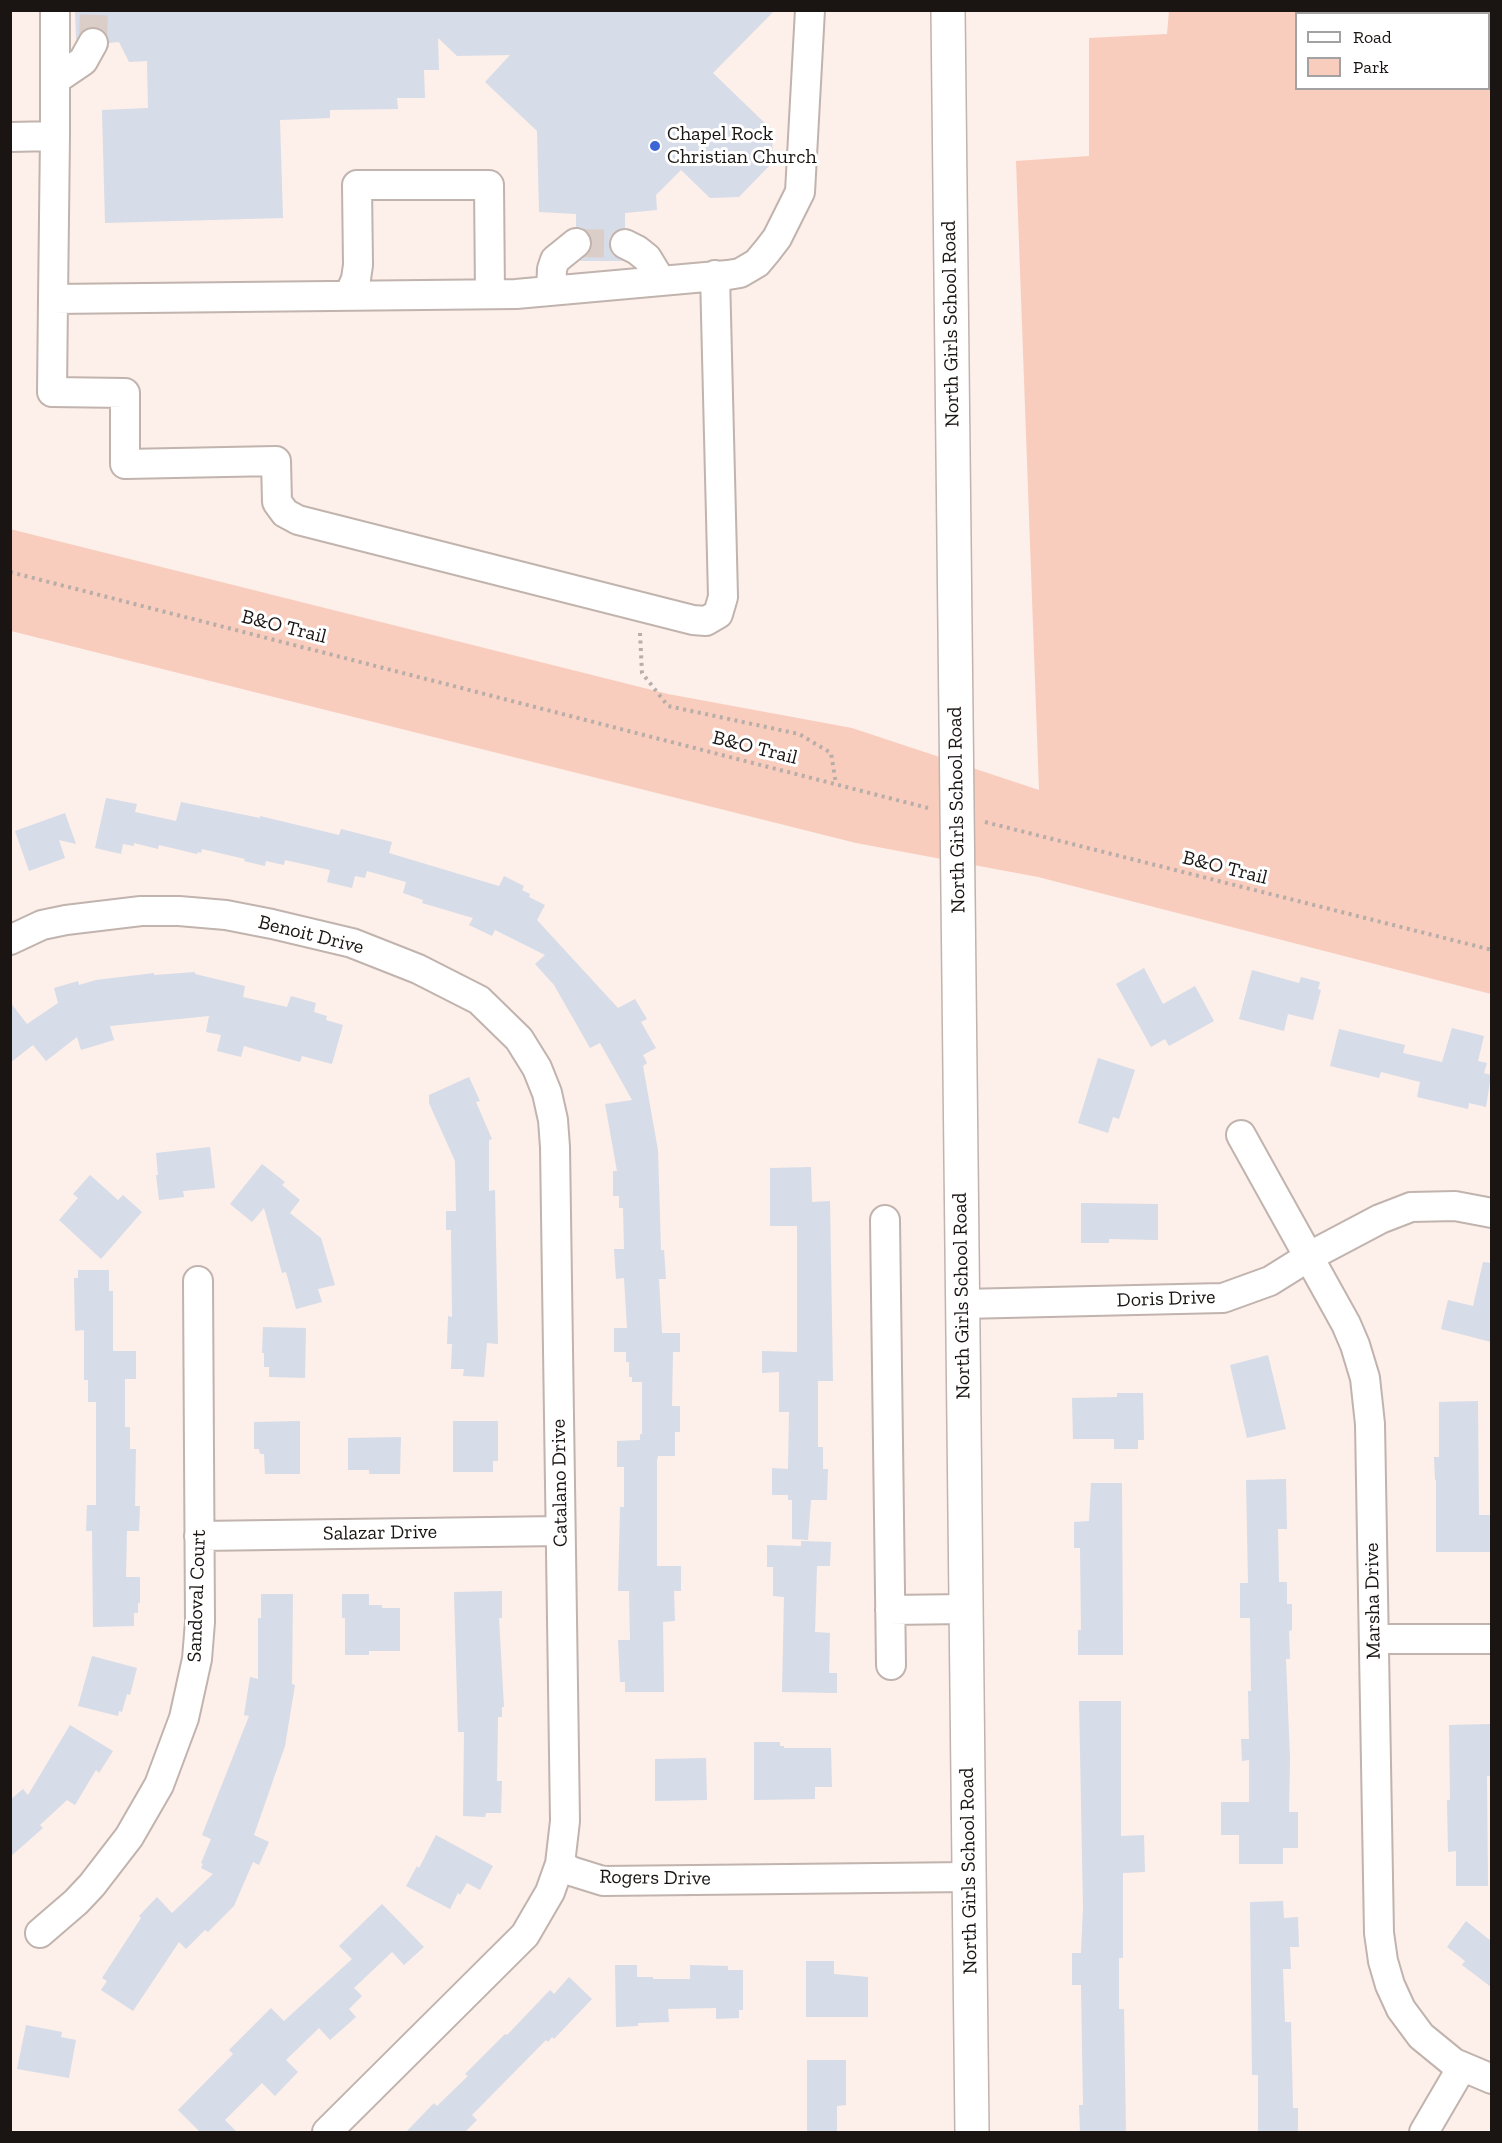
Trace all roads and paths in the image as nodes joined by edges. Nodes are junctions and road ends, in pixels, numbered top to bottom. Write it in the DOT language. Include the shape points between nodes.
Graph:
graph roads {
  1 [pos="56,10"];
  2 [pos="810,10"];
  3 [pos="948,10"];
  4 [pos="93,43"];
  5 [pos="55,80"];
  6 [pos="55,136"];
  7 [pos="10,137"];
  8 [pos="576,243"];
  9 [pos="625,244"];
  10 [pos="715,275"];
  11 [pos="661,280"];
  12 [pos="551,291"];
  13 [pos="490,294"];
  14 [pos="349,295"];
  15 [pos="53,299"];
  16 [pos="10,572"];
  17 [pos="640,630"];
  18 [pos="836,784"];
  19 [pos="957,815"];
  20 [pos="10,940"];
  21 [pos="1491,950"];
  22 [pos="549,1102"];
  23 [pos="1241,1135"];
  24 [pos="1491,1213"];
  25 [pos="885,1220"];
  26 [pos="1310,1256"];
  27 [pos="198,1281"];
  28 [pos="962,1304"];
  29 [pos="560,1531"];
  30 [pos="199,1536"];
  31 [pos="966,1609"];
  32 [pos="890,1610"];
  33 [pos="1374,1639"];
  34 [pos="1491,1639"];
  35 [pos="891,1665"];
  36 [pos="560,1864"];
  37 [pos="969,1877"];
  38 [pos="40,1932"];
  39 [pos="1462,2067"];
  40 [pos="1491,2079"];
  41 [pos="327,2133"];
  42 [pos="972,2133"];
  43 [pos="1424,2133"];
  1 -- 5 [label="street"];
  2 -- 10 [label="street" via="800,192 777,238 757,263 740,273"];
  3 -- 19 [label="main road, North Girls School Road"];
  4 -- 5 [label="street" via="82,61"];
  5 -- 6 [label="street"];
  6 -- 7 [label="street"];
  6 -- 15 [label="street"];
  8 -- 12 [label="street" via="555,260"];
  9 -- 11 [label="street" via="647,258"];
  10 -- 11 [label="street"];
  10 -- 15 [label="street" via="723,597 718,614 706,621 298,520 285,513 277,502 276,461 125,464 125,393 52,392"];
  11 -- 12 [label="street"];
  12 -- 13 [label="street"];
  13 -- 14 [label="street"];
  13 -- 14 [label="street" via="489,185 357,185 358,265"];
  14 -- 15 [label="street"];
  16 -- 18 [label="path, B&O Trail"];
  17 -- 18 [label="path" via="642,673 668,706 799,734 831,753"];
  18 -- 19 [label="path, B&O Trail"];
  19 -- 21 [label="path, B&O Trail"];
  19 -- 28 [label="main road, North Girls School Road"];
  20 -- 22 [label="street, Benoit Drive" via="42,925 66,920 141,911 179,911 237,917 352,943 418,969 479,1000 519,1039 540,1075"];
  22 -- 29 [label="street, Catalano Drive" via="555,1147"];
  23 -- 26 [label="street, Marsha Drive"];
  24 -- 26 [label="street, Doris Drive" via="1455,1206 1411,1207"];
  25 -- 32 [label="street"];
  26 -- 28 [label="street, Doris Drive" via="1270,1281 1223,1298"];
  26 -- 33 [label="street, Marsha Drive" via="1351,1334 1365,1378 1370,1424"];
  27 -- 30 [label="street, Sandoval Court"];
  28 -- 31 [label="main road, North Girls School Road"];
  29 -- 30 [label="street, Salazar Drive"];
  29 -- 36 [label="street, Catalano Drive" via="565,1821"];
  30 -- 38 [label="street, Sandoval Court" via="201,1599 197,1659 184,1718 168,1762 148,1807 108,1866 76,1902"];
  31 -- 32 [label="street"];
  31 -- 37 [label="main road, North Girls School Road"];
  32 -- 35 [label="street"];
  33 -- 34 [label="street"];
  33 -- 39 [label="street, Marsha Drive" via="1379,1933 1383,1961 1406,2017 1433,2047"];
  36 -- 37 [label="street, Rogers Drive" via="571,1872 603,1881"];
  36 -- 41 [label="street" via="550,1892 525,1935"];
  37 -- 42 [label="main road, North Girls School Road"];
  39 -- 40 [label="street, Marsha Drive"];
  39 -- 43 [label="street"];
}
